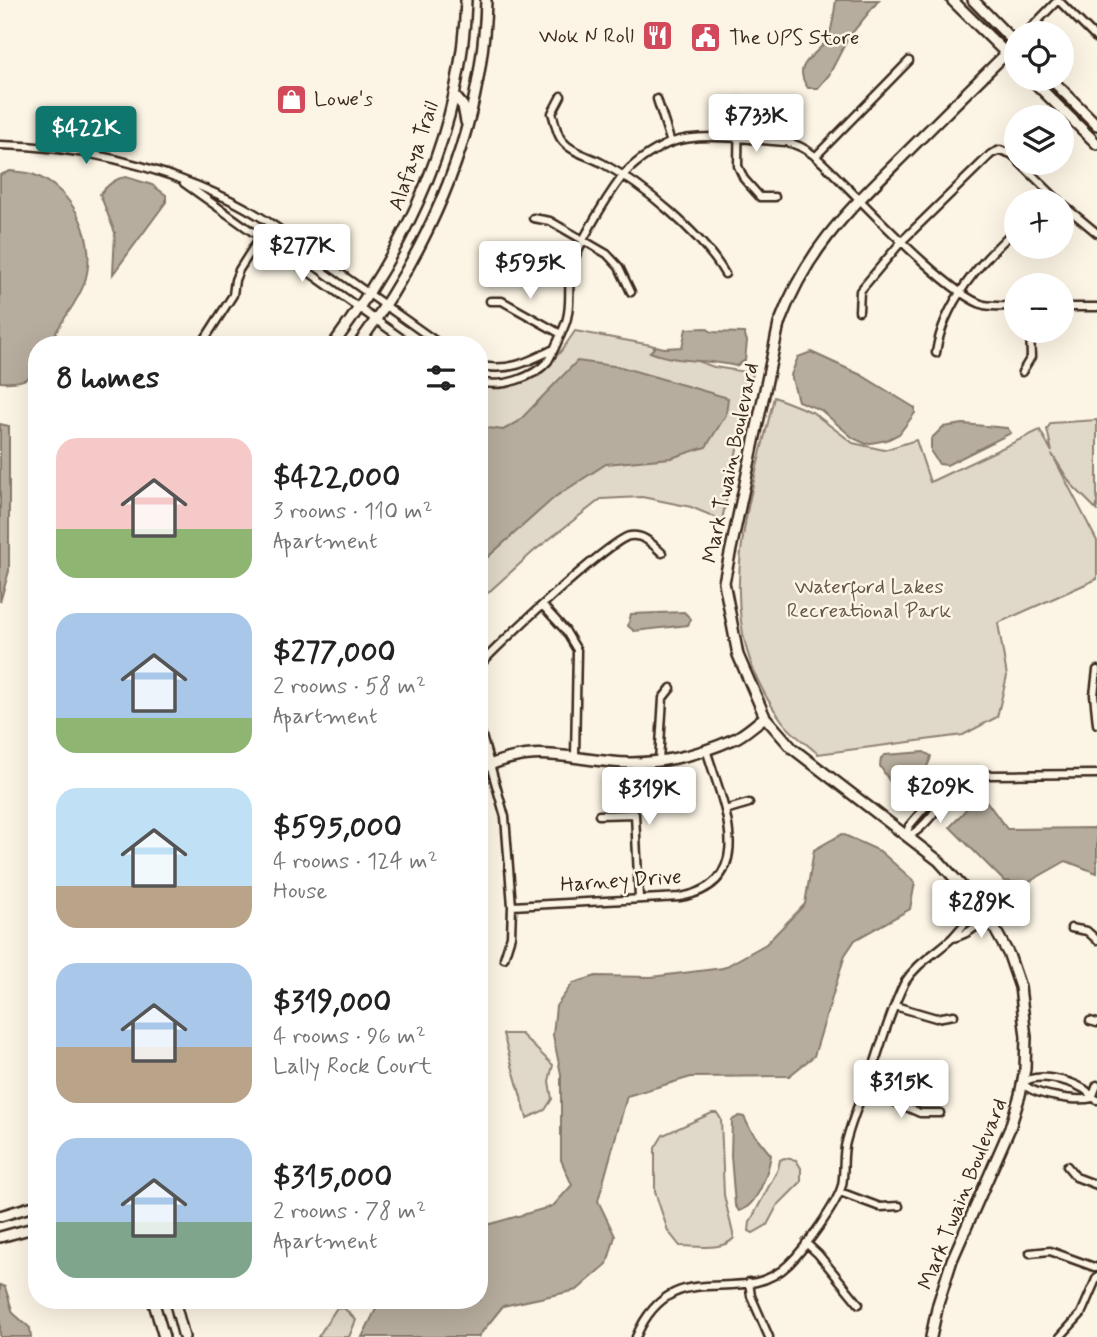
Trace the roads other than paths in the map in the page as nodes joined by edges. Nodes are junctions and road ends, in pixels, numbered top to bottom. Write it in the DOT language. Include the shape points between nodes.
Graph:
graph roads {
  1 [pos="466,0"];
  2 [pos="486,0"];
  3 [pos="952,0"];
  4 [pos="973,0"];
  5 [pos="1058,0"];
  6 [pos="1038,21"];
  7 [pos="1004,32"];
  8 [pos="1097,39"];
  9 [pos="1004,51"];
  10 [pos="1004,55"];
  11 [pos="909,61"];
  12 [pos="1043,91"];
  13 [pos="1063,91"];
  14 [pos="454,95"];
  15 [pos="561,96"];
  16 [pos="657,99"];
  17 [pos="739,101"];
  18 [pos="466,124"];
  19 [pos="1097,125"];
  20 [pos="737,139"];
  21 [pos="671,143"];
  22 [pos="1097,144"];
  23 [pos="0,145"];
  24 [pos="1004,151"];
  25 [pos="816,156"];
  26 [pos="1032,175"];
  27 [pos="175,177"];
  28 [pos="622,177"];
  29 [pos="1045,189"];
  30 [pos="775,197"];
  31 [pos="859,199"];
  32 [pos="1074,214"];
  33 [pos="533,218"];
  34 [pos="272,225"];
  35 [pos="1097,233"];
  36 [pos="260,237"];
  37 [pos="583,241"];
  38 [pos="902,241"];
  39 [pos="1004,241"];
  40 [pos="725,274"];
  41 [pos="631,292"];
  42 [pos="961,293"];
  43 [pos="370,294"];
  44 [pos="490,301"];
  45 [pos="387,305"];
  46 [pos="1004,305"];
  47 [pos="1074,307"];
  48 [pos="1097,307"];
  49 [pos="360,309"];
  50 [pos="859,311"];
  51 [pos="376,320"];
  52 [pos="561,334"];
  53 [pos="207,336"];
  54 [pos="340,336"];
  55 [pos="364,336"];
  56 [pos="398,336"];
  57 [pos="429,336"];
  58 [pos="1030,343"];
  59 [pos="552,350"];
  60 [pos="936,353"];
  61 [pos="488,367"];
  62 [pos="1022,372"];
  63 [pos="488,382"];
  64 [pos="662,553"];
  65 [pos="543,606"];
  66 [pos="488,658"];
  67 [pos="1097,670"];
  68 [pos="671,688"];
  69 [pos="765,717"];
  70 [pos="1097,724"];
  71 [pos="706,750"];
  72 [pos="576,756"];
  73 [pos="488,761"];
  74 [pos="659,761"];
  75 [pos="489,765"];
  76 [pos="1097,774"];
  77 [pos="749,803"];
  78 [pos="725,810"];
  79 [pos="598,815"];
  80 [pos="906,836"];
  81 [pos="639,898"];
  82 [pos="512,906"];
  83 [pos="986,913"];
  84 [pos="1071,928"];
  85 [pos="1097,940"];
  86 [pos="504,958"];
  87 [pos="895,1006"];
  88 [pos="954,1015"];
  89 [pos="1023,1083"];
  90 [pos="1097,1085"];
  91 [pos="864,1089"];
  92 [pos="1095,1099"];
  93 [pos="940,1113"];
  94 [pos="1067,1166"];
  95 [pos="1097,1185"];
  96 [pos="840,1192"];
  97 [pos="899,1206"];
  98 [pos="28,1208"];
  99 [pos="0,1216"];
  100 [pos="28,1229"];
  101 [pos="0,1237"];
  102 [pos="806,1243"];
  103 [pos="1030,1253"];
  104 [pos="1097,1268"];
  105 [pos="1097,1277"];
  106 [pos="748,1282"];
  107 [pos="859,1304"];
  108 [pos="156,1309"];
  109 [pos="176,1309"];
  110 [pos="1063,1336"];
  111 [pos="164,1337"];
  112 [pos="184,1337"];
  113 [pos="636,1337"];
  114 [pos="769,1337"];
  115 [pos="931,1337"];
  1 -- 14 [label="street, Alafaya Trail"];
  2 -- 18 [label="street, Alafaya Trail" via="479,68"];
  3 -- 9 [label="street"];
  4 -- 7 [label="street"];
  5 -- 6 [label="street"];
  5 -- 8 [label="street"];
  10 -- 31 [label="street, Mark Twain Boulevard"];
  11 -- 25 [label="street"];
  12 -- 22 [label="street"];
  13 -- 19 [label="street"];
  14 -- 18 [label="street" via="463,106"];
  14 -- 43 [label="street, Alafaya Trail" via="420,200"];
  15 -- 28 [label="street" via="552,113 560,138"];
  16 -- 21 [label="street"];
  17 -- 20 [label="street"];
  18 -- 45 [label="street, Alafaya Trail" via="434,219"];
  20 -- 21 [label="street"];
  20 -- 25 [label="street" via="799,145"];
  20 -- 30 [label="street" via="738,166 744,179 760,197"];
  21 -- 28 [label="street" via="640,160"];
  23 -- 27 [label="street" via="101,154"];
  24 -- 38 [label="street" via="991,154"];
  25 -- 31 [label="street"];
  26 -- 29 [label="street"];
  27 -- 34 [label="street" via="228,198"];
  27 -- 36 [label="street"];
  28 -- 37 [label="street"];
  28 -- 40 [label="street" via="689,229"];
  31 -- 38 [label="street"];
  31 -- 69 [label="street, Mark Twain Boulevard" via="808,262 779,324 724,582 738,655"];
  32 -- 35 [label="street"];
  33 -- 37 [label="street" via="550,221"];
  34 -- 36 [label="street"];
  34 -- 43 [label="street"];
  36 -- 49 [label="street"];
  36 -- 53 [label="street" via="239,270 227,307"];
  37 -- 41 [label="street" via="607,254"];
  37 -- 52 [label="street" via="570,275 571,298"];
  38 -- 42 [label="street"];
  38 -- 50 [label="street" via="860,291"];
  39 -- 42 [label="street" via="976,269"];
  42 -- 46 [label="street" via="983,304"];
  42 -- 60 [label="street" via="939,333"];
  43 -- 45 [label="street"];
  43 -- 49 [label="street, Alafaya Trail"];
  44 -- 52 [label="street" via="502,301"];
  45 -- 51 [label="street, Alafaya Trail"];
  45 -- 57 [label="street"];
  47 -- 48 [label="street"];
  49 -- 51 [label="street"];
  49 -- 54 [label="street, Alafaya Trail"];
  51 -- 55 [label="street, Alafaya Trail"];
  51 -- 56 [label="street"];
  52 -- 59 [label="street"];
  58 -- 62 [label="street" via="1031,357"];
  59 -- 61 [label="street" via="520,365"];
  59 -- 63 [label="street" via="549,359 528,376"];
  64 -- 65 [label="street" via="646,538 631,535 620,539"];
  65 -- 66 [label="street"];
  65 -- 72 [label="street" via="577,650"];
  67 -- 70 [label="street"];
  68 -- 74 [label="street" via="663,698"];
  69 -- 71 [label="street" via="736,738"];
  69 -- 80 [label="street, Mark Twain Boulevard" via="792,748"];
  71 -- 74 [label="street"];
  71 -- 78 [label="street, Harney Drive"];
  72 -- 74 [label="street" via="612,762"];
  72 -- 75 [label="street" via="538,752"];
  73 -- 75 [label="street"];
  75 -- 82 [label="street" via="505,817"];
  76 -- 80 [label="street" via="965,778 951,785 917,832"];
  77 -- 78 [label="street"];
  78 -- 81 [label="street, Harney Drive" via="731,848 720,876 691,895"];
  79 -- 81 [label="street" via="635,814"];
  80 -- 83 [label="street, Mark Twain Boulevard" via="939,861"];
  81 -- 82 [label="street, Harney Drive"];
  82 -- 86 [label="street" via="511,936"];
  83 -- 87 [label="street" via="980,924 953,938 914,970"];
  83 -- 89 [label="street, Mark Twain Boulevard" via="1009,955 1020,988 1026,1037"];
  84 -- 85 [label="street" via="1087,931"];
  87 -- 88 [label="street" via="936,1018"];
  87 -- 91 [label="street"];
  89 -- 92 [label="street" via="1033,1091"];
  89 -- 92 [label="street" via="1034,1077 1062,1082 1082,1088"];
  89 -- 115 [label="street, Mark Twain Boulevard" via="1010,1128 948,1273"];
  90 -- 92 [label="street"];
  91 -- 93 [label="street" via="920,1113"];
  91 -- 96 [label="street" via="846,1143"];
  94 -- 95 [label="street" via="1076,1177"];
  96 -- 97 [label="street" via="888,1208"];
  96 -- 102 [label="street"];
  98 -- 99 [label="street"];
  100 -- 101 [label="street"];
  102 -- 106 [label="street" via="778,1272"];
  102 -- 107 [label="street"];
  103 -- 104 [label="street" via="1050,1251"];
  105 -- 110 [label="street" via="1082,1314"];
  106 -- 113 [label="street" via="671,1293 654,1306"];
  106 -- 114 [label="street"];
  108 -- 111 [label="street"];
  109 -- 112 [label="street"];
}
